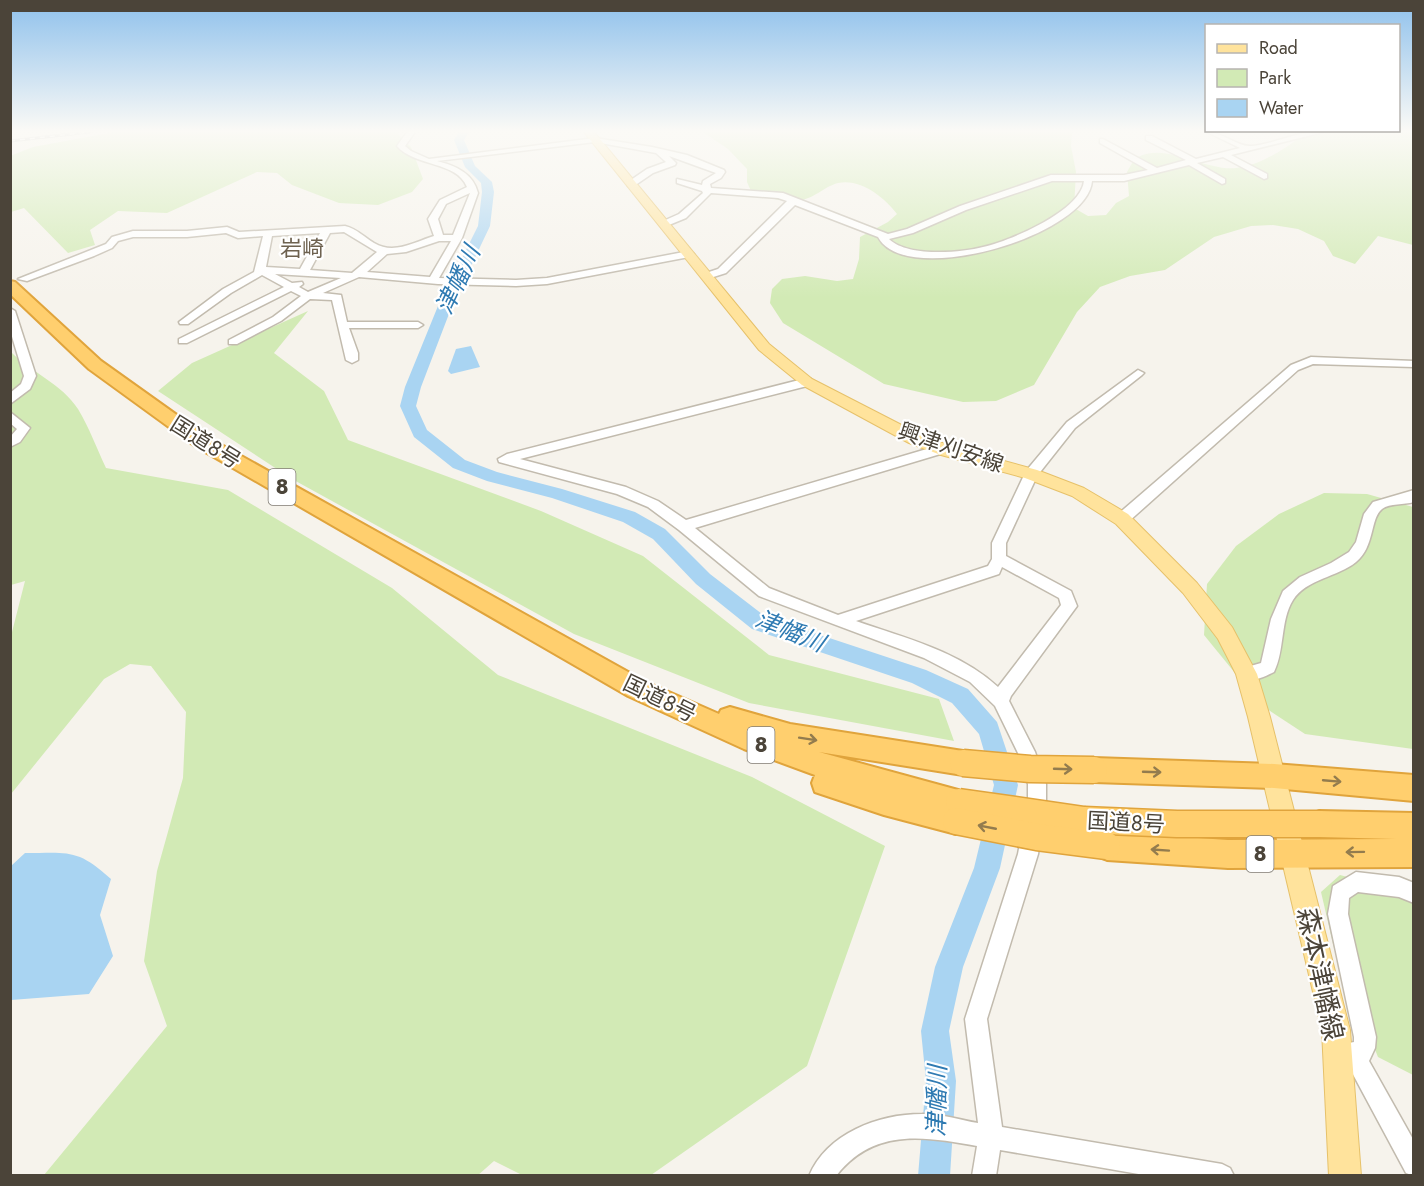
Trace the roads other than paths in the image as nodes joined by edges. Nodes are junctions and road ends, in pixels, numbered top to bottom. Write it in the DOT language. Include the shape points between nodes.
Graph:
graph roads {
  1 [pos="634,187"];
  2 [pos="700,187"];
  3 [pos="1024,187"];
  4 [pos="1087,187"];
  5 [pos="473,188"];
  6 [pos="708,190"];
  7 [pos="793,201"];
  8 [pos="664,224"];
  9 [pos="327,230"];
  10 [pos="268,233"];
  11 [pos="882,236"];
  12 [pos="439,237"];
  13 [pos="457,238"];
  14 [pos="384,251"];
  15 [pos="689,254"];
  16 [pos="260,270"];
  17 [pos="303,273"];
  18 [pos="316,273"];
  19 [pos="355,275"];
  20 [pos="707,276"];
  21 [pos="435,281"];
  22 [pos="17,282"];
  23 [pos="291,287"];
  24 [pos="308,296"];
  25 [pos="337,297"];
  26 [pos="10,311"];
  27 [pos="184,322"];
  28 [pos="342,325"];
  29 [pos="418,325"];
  30 [pos="183,341"];
  31 [pos="233,342"];
  32 [pos="352,360"];
  33 [pos="1413,364"];
  34 [pos="1138,373"];
  35 [pos="807,382"];
  36 [pos="10,400"];
  37 [pos="10,416"];
  38 [pos="10,443"];
  39 [pos="942,449"];
  40 [pos="1031,474"];
  41 [pos="1413,495"];
  42 [pos="1122,519"];
  43 [pos="684,526"];
  44 [pos="999,559"];
  45 [pos="838,621"];
  46 [pos="577,655"];
  47 [pos="1246,674"];
  48 [pos="1001,701"];
  49 [pos="1274,776"];
  50 [pos="1413,788"];
  51 [pos="957,812"];
  52 [pos="1413,826"];
  53 [pos="1413,853"];
  54 [pos="1293,854"];
  55 [pos="1413,893"];
  56 [pos="1336,1030"];
  57 [pos="1357,1060"];
  58 [pos="991,1135"];
  59 [pos="1413,1165"];
  60 [pos="821,1176"];
  61 [pos="984,1176"];
  62 [pos="1222,1176"];
  63 [pos="1345,1176"];
  1 -- 8 [label="main road, 興津刈安線"];
  2 -- 6 [label="street"];
  3 -- 11 [label="street" via="910,231"];
  4 -- 11 [label="street" via="1068,211 1027,234 986,250 937,256 895,249"];
  5 -- 12 [label="street" via="443,202 433,219"];
  5 -- 13 [label="street"];
  6 -- 7 [label="street" via="769,192"];
  6 -- 8 [label="street" via="687,214"];
  7 -- 11 [label="street"];
  7 -- 20 [label="street" via="722,271"];
  8 -- 15 [label="main road, 興津刈安線"];
  9 -- 10 [label="street"];
  9 -- 14 [label="street" via="356,232 364,242"];
  9 -- 17 [label="street"];
  10 -- 16 [label="street"];
  10 -- 22 [label="street" via="238,235 227,230 133,234"];
  12 -- 13 [label="street"];
  12 -- 14 [label="street"];
  13 -- 21 [label="street"];
  14 -- 19 [label="street"];
  15 -- 20 [label="main road, 興津刈安線"];
  15 -- 21 [label="street" via="547,281"];
  16 -- 17 [label="street"];
  16 -- 23 [label="street"];
  16 -- 27 [label="street"];
  17 -- 18 [label="street"];
  18 -- 19 [label="street"];
  18 -- 23 [label="street"];
  19 -- 21 [label="street"];
  19 -- 24 [label="street"];
  19 -- 25 [label="street"];
  20 -- 35 [label="main road, 興津刈安線" via="764,347"];
  22 -- 46 [label="highway, 国道8号 / 8" via="95,365 202,442"];
  23 -- 24 [label="street"];
  23 -- 30 [label="street"];
  24 -- 25 [label="street"];
  24 -- 31 [label="street" via="277,319"];
  25 -- 28 [label="street"];
  26 -- 36 [label="street" via="30,376 26,386"];
  28 -- 29 [label="street"];
  28 -- 32 [label="street"];
  33 -- 42 [label="street" via="1311,360 1295,367"];
  34 -- 40 [label="street" via="1071,425"];
  35 -- 39 [label="main road, 興津刈安線" via="915,440"];
  35 -- 43 [label="street" via="504,459 621,490 653,504"];
  37 -- 38 [label="street" via="24,428"];
  39 -- 40 [label="main road, 興津刈安線"];
  39 -- 43 [label="street"];
  40 -- 42 [label="main road, 興津刈安線" via="1078,492"];
  40 -- 44 [label="street" via="999,543"];
  41 -- 47 [label="street" via="1379,504 1371,513 1362,546 1352,559 1288,595 1268,667"];
  42 -- 47 [label="main road, 興津刈安線" via="1190,588 1225,633"];
  43 -- 45 [label="street" via="764,592"];
  44 -- 45 [label="street" via="994,570"];
  44 -- 48 [label="street" via="1069,600 1069,606"];
  45 -- 48 [label="street" via="930,653 976,677"];
  46 -- 49 [label="highway, 8, one-way, bridge" via="679,700 790,736 963,763"];
  46 -- 51 [label="highway, 国道8号 / 8" via="637,689 724,728 743,750 884,802"];
  47 -- 49 [label="main road, 興津刈安線"];
  48 -- 58 [label="street" via="1026,752 1037,784 1037,800 1028,854 976,1019"];
  49 -- 50 [label="highway, one-way"];
  49 -- 54 [label="main road, 森本津幡線"];
  51 -- 52 [label="highway, 国道8号 / 8, bridge" via="1177,824"];
  54 -- 51 [label="highway, 8, one-way, bridge" via="1107,846 1037,837"];
  53 -- 54 [label="highway, 8, one-way"];
  54 -- 56 [label="main road, 森本津幡線"];
  55 -- 57 [label="street" via="1386,884 1356,882 1340,892 1338,914 1365,1037"];
  56 -- 57 [label="street"];
  56 -- 63 [label="main road, 森本津幡線"];
  57 -- 59 [label="street"];
  58 -- 60 [label="street" via="924,1125 886,1128 835,1155"];
  58 -- 61 [label="street"];
  58 -- 62 [label="street"];
}
